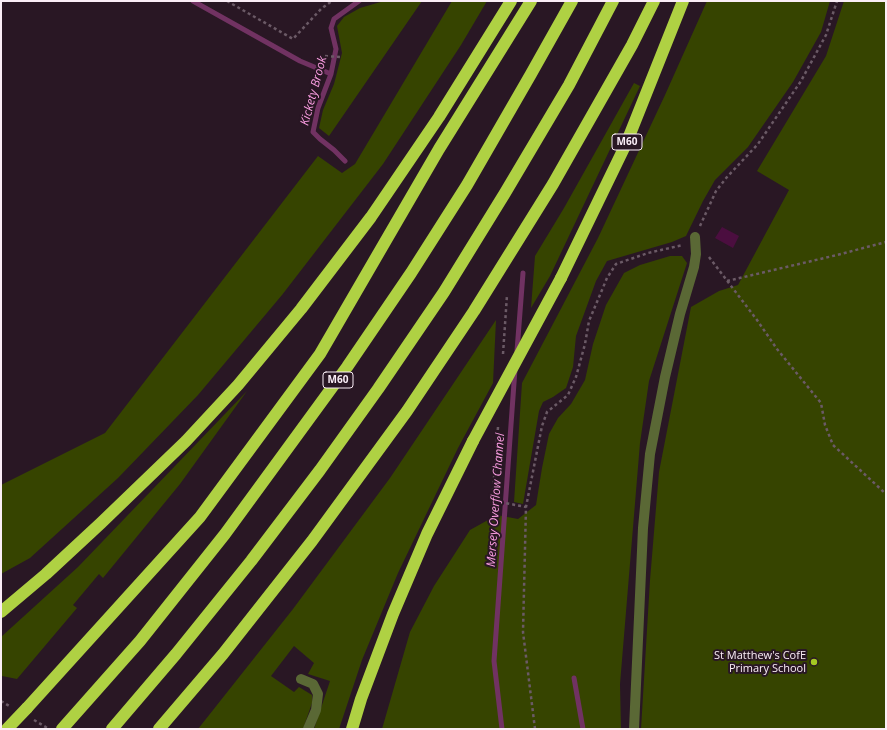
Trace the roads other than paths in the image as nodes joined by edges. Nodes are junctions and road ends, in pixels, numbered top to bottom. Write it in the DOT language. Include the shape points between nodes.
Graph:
graph roads {
  1 [pos="511,1"];
  2 [pos="531,1"];
  3 [pos="572,1"];
  4 [pos="613,1"];
  5 [pos="654,1"];
  6 [pos="683,1"];
  7 [pos="695,238"];
  8 [pos="1,612"];
  9 [pos="393,614"];
  10 [pos="301,679"];
  11 [pos="1,726"];
  12 [pos="6,729"];
  13 [pos="62,729"];
  14 [pos="112,729"];
  15 [pos="159,729"];
  16 [pos="308,729"];
  17 [pos="352,729"];
  18 [pos="360,729"];
  19 [pos="634,729"];
  1 -- 8 [label="highway" via="439,117 371,217 301,309 238,385 186,441 101,523"];
  2 -- 12 [label="highway, M60, bridge" via="439,149 320,354 200,518"];
  3 -- 13 [label="highway, M60" via="466,185 411,273 347,366 221,540 140,641"];
  4 -- 14 [label="highway" via="569,85 505,193 444,292 378,389 251,561"];
  5 -- 15 [label="highway" via="628,52 548,190 474,311 407,411 307,547 223,654"];
  6 -- 9 [label="highway, M60, bridge" via="626,144 561,278 473,441 427,534"];
  7 -- 19 [label="lane" via="694,267 665,377 650,454 643,528"];
  9 -- 17 [label="highway, M60"];
  9 -- 18 [label="highway, M60"];
  10 -- 16 [label="lane" via="313,684 318,694 316,710"];
  11 -- 12 [label="highway"];
}
